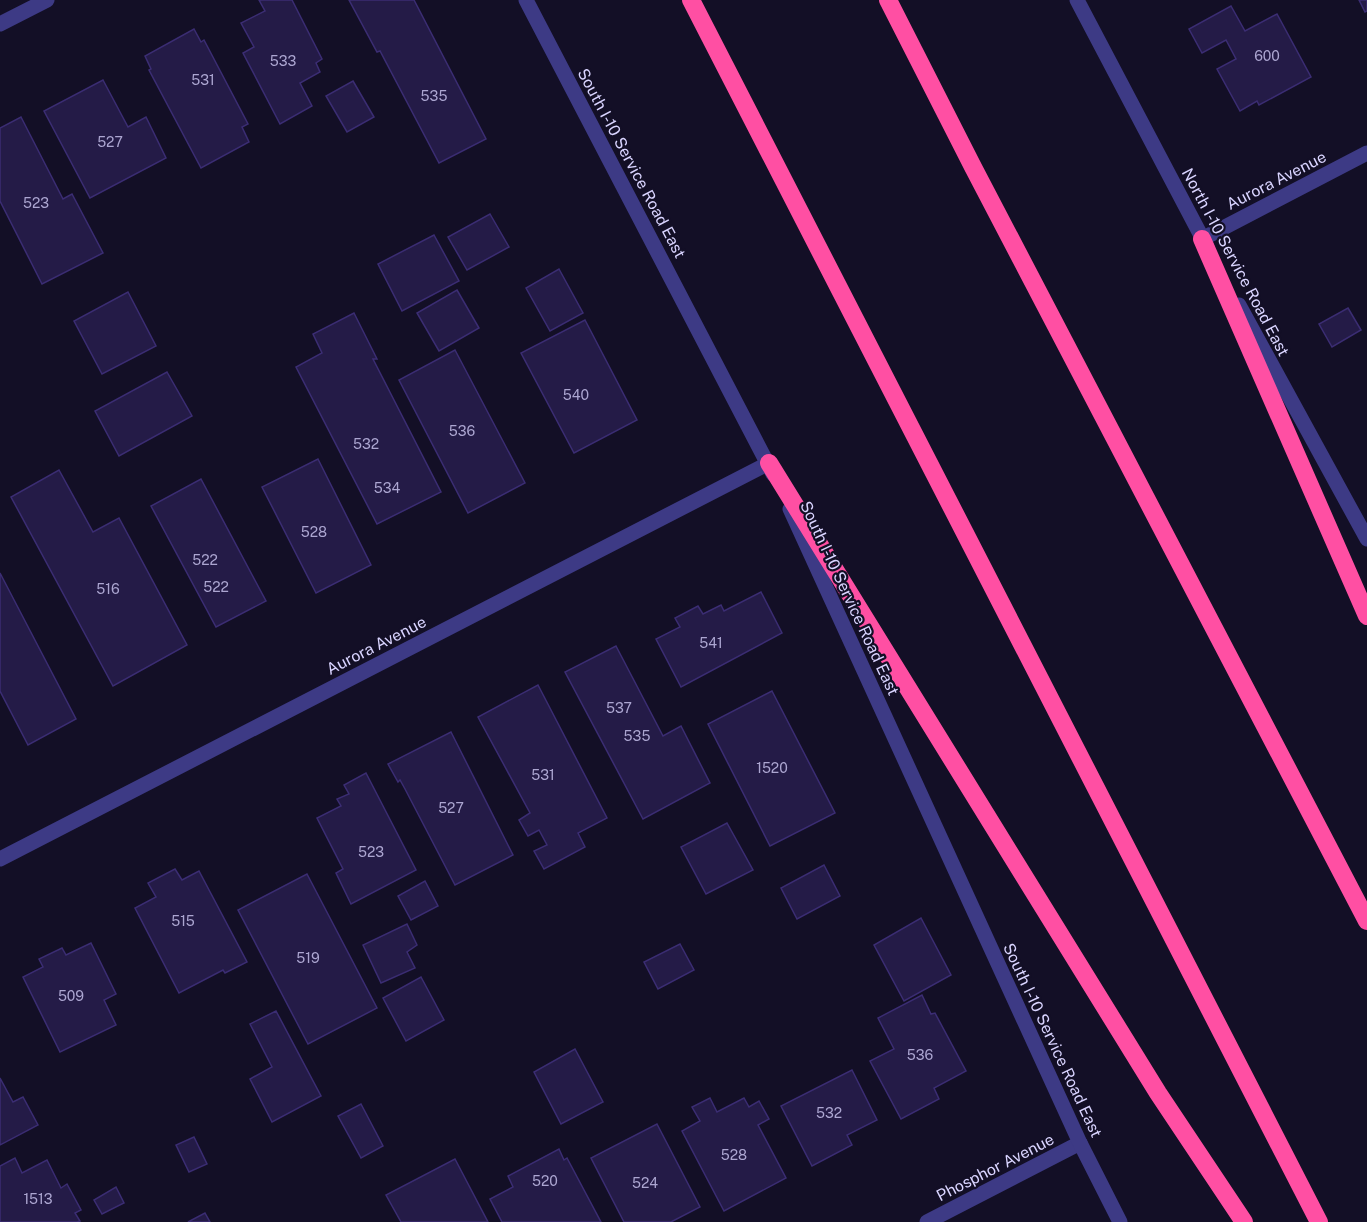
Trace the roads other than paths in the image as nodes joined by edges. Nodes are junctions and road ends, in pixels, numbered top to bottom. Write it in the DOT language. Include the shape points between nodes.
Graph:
graph roads {
  1 [pos="47,0"];
  2 [pos="526,0"];
  3 [pos="691,0"];
  4 [pos="888,0"];
  5 [pos="1077,0"];
  6 [pos="0,24"];
  7 [pos="1367,153"];
  8 [pos="1202,238"];
  9 [pos="769,463"];
  10 [pos="1367,539"];
  11 [pos="1367,616"];
  12 [pos="0,859"];
  13 [pos="1367,921"];
  14 [pos="1080,1143"];
  15 [pos="927,1222"];
  16 [pos="1120,1222"];
  17 [pos="1244,1222"];
  18 [pos="1319,1222"];
  1 -- 6 [label="street"];
  2 -- 9 [label="street, South I-10 Service Road East"];
  3 -- 18 [label="highway"];
  4 -- 13 [label="highway"];
  5 -- 8 [label="street, North I-10 Service Road East"];
  7 -- 8 [label="street, Aurora Avenue"];
  8 -- 10 [label="street, North I-10 Service Road East"];
  8 -- 11 [label="highway"];
  9 -- 12 [label="street, Aurora Avenue"];
  9 -- 14 [label="street, South I-10 Service Road East"];
  9 -- 17 [label="highway" via="1158,1093"];
  14 -- 15 [label="street, Phosphor Avenue"];
  14 -- 16 [label="street, South I-10 Service Road East"];
}
